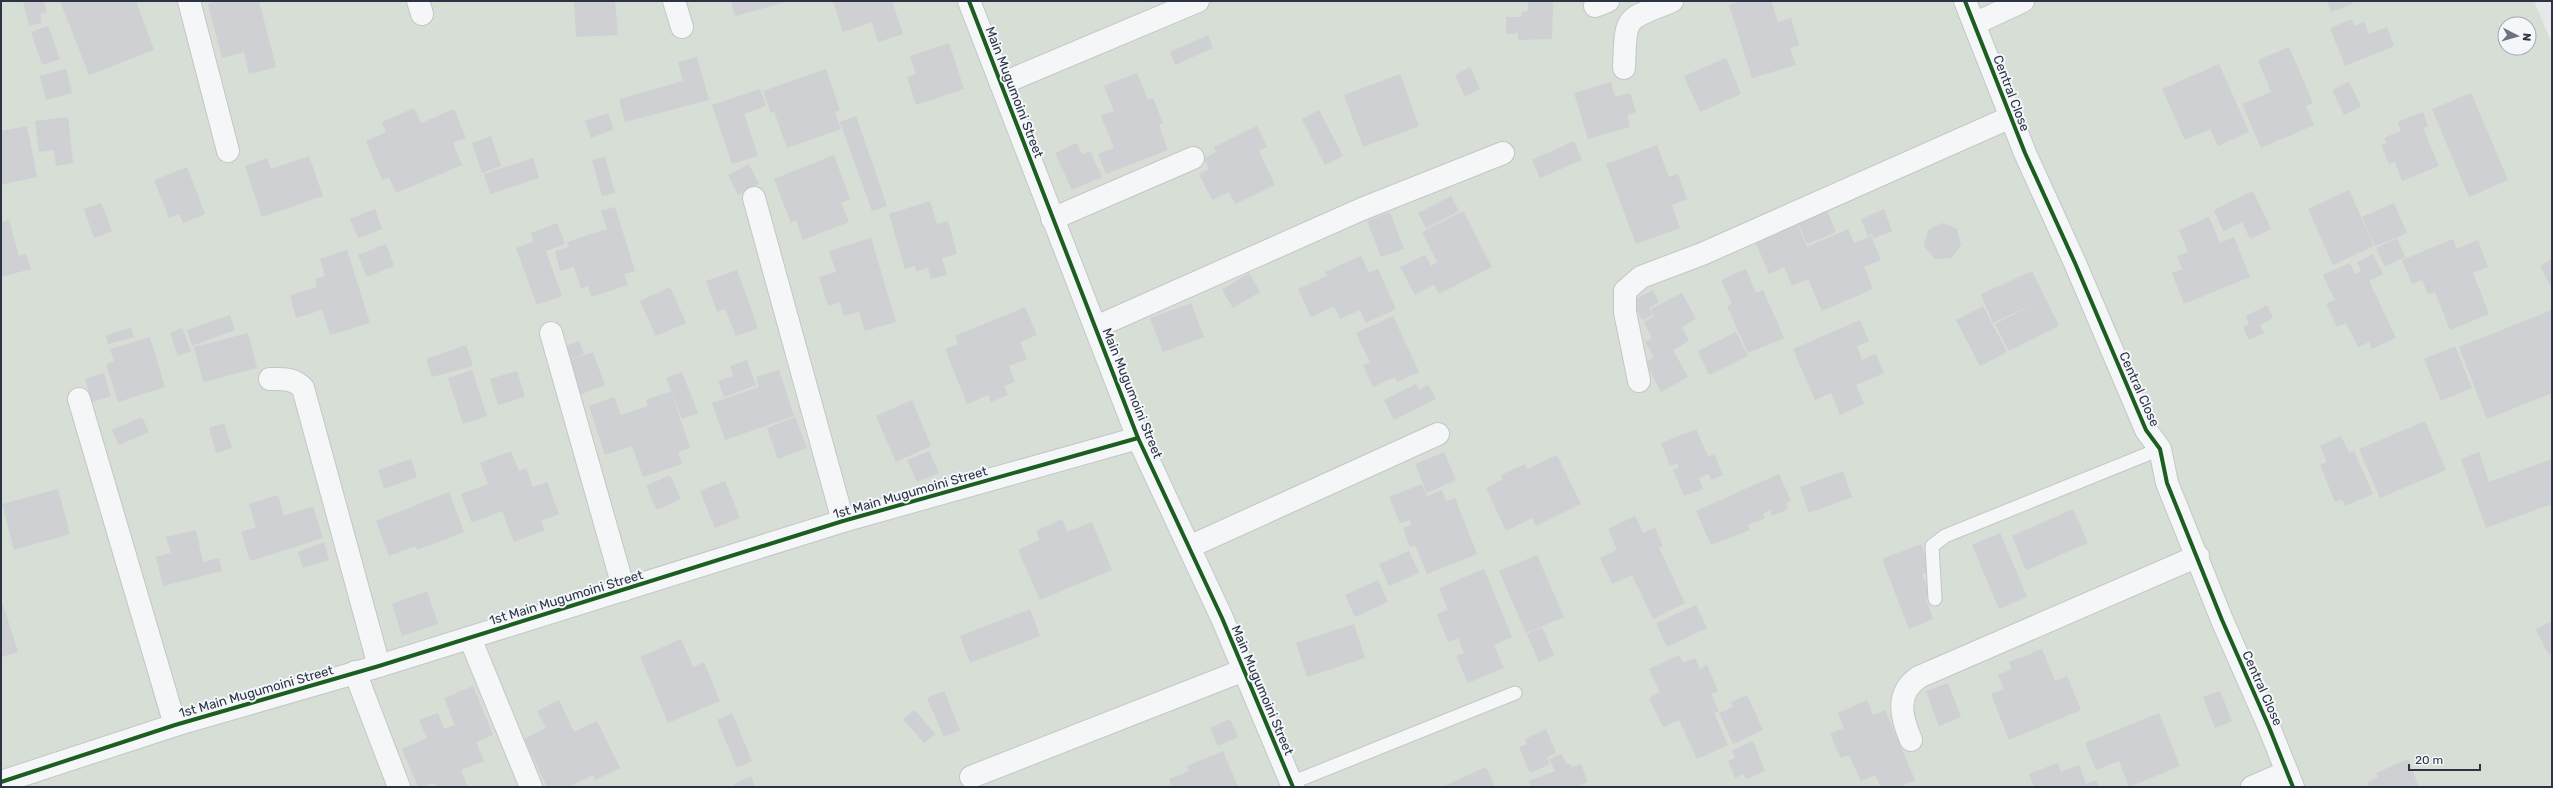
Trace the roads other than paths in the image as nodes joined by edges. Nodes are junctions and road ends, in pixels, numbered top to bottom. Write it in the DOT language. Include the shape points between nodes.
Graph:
graph roads {
  1 [pos="189,1"];
  2 [pos="674,1"];
  3 [pos="969,1"];
  4 [pos="1198,1"];
  5 [pos="1672,1"];
  6 [pos="1964,1"];
  7 [pos="2023,1"];
  8 [pos="1974,24"];
  9 [pos="682,27"];
  10 [pos="1624,68"];
  11 [pos="1001,84"];
  12 [pos="2011,117"];
  13 [pos="228,151"];
  14 [pos="1502,153"];
  15 [pos="1193,158"];
  16 [pos="754,198"];
  17 [pos="1052,219"];
  18 [pos="1096,327"];
  19 [pos="551,333"];
  20 [pos="270,378"];
  21 [pos="1638,381"];
  22 [pos="79,399"];
  23 [pos="1438,434"];
  24 [pos="1138,438"];
  25 [pos="2160,449"];
  26 [pos="843,521"];
  27 [pos="1189,548"];
  28 [pos="2198,556"];
  29 [pos="624,590"];
  30 [pos="1935,599"];
  31 [pos="470,638"];
  32 [pos="379,666"];
  33 [pos="1244,670"];
  34 [pos="356,672"];
  35 [pos="1515,693"];
  36 [pos="175,725"];
  37 [pos="1911,740"];
  38 [pos="971,777"];
  39 [pos="2290,779"];
  40 [pos="1,782"];
  41 [pos="1292,785"];
  42 [pos="399,787"];
  43 [pos="531,787"];
  44 [pos="2252,787"];
  1 -- 13 [label="street"];
  2 -- 9 [label="street"];
  3 -- 11 [label="street, Main Mugumoini Street"];
  4 -- 11 [label="street"];
  5 -- 10 [label="street" via="1634,17 1628,23 1625,31"];
  6 -- 8 [label="street, Central Close"];
  7 -- 8 [label="street"];
  8 -- 12 [label="street, Central Close"];
  11 -- 17 [label="street, Main Mugumoini Street"];
  12 -- 21 [label="street" via="1702,254 1641,277 1625,292 1625,312"];
  12 -- 25 [label="street, Central Close" via="2146,430"];
  14 -- 18 [label="street" via="1362,209"];
  15 -- 17 [label="street"];
  16 -- 26 [label="street"];
  17 -- 18 [label="street, Main Mugumoini Street"];
  18 -- 24 [label="street, Main Mugumoini Street"];
  19 -- 29 [label="street"];
  20 -- 32 [label="street" via="296,381 303,388"];
  22 -- 36 [label="street"];
  23 -- 27 [label="street"];
  24 -- 26 [label="street, 1st Main Mugumoini Street"];
  24 -- 27 [label="street, Main Mugumoini Street"];
  25 -- 28 [label="street, Central Close" via="2167,482"];
  25 -- 30 [label="lane" via="1945,536 1932,546"];
  26 -- 29 [label="street, 1st Main Mugumoini Street"];
  27 -- 33 [label="street, Main Mugumoini Street"];
  28 -- 37 [label="street" via="1908,684 1901,707 1903,722"];
  28 -- 39 [label="street, Central Close" via="2222,620"];
  29 -- 31 [label="street, 1st Main Mugumoini Street"];
  31 -- 32 [label="street, 1st Main Mugumoini Street"];
  31 -- 43 [label="street"];
  32 -- 34 [label="street, 1st Main Mugumoini Street"];
  33 -- 38 [label="street"];
  33 -- 41 [label="street, Main Mugumoini Street"];
  34 -- 36 [label="street, 1st Main Mugumoini Street"];
  34 -- 42 [label="street"];
  35 -- 41 [label="lane"];
  36 -- 40 [label="street, 1st Main Mugumoini Street"];
  39 -- 44 [label="street"];
}
